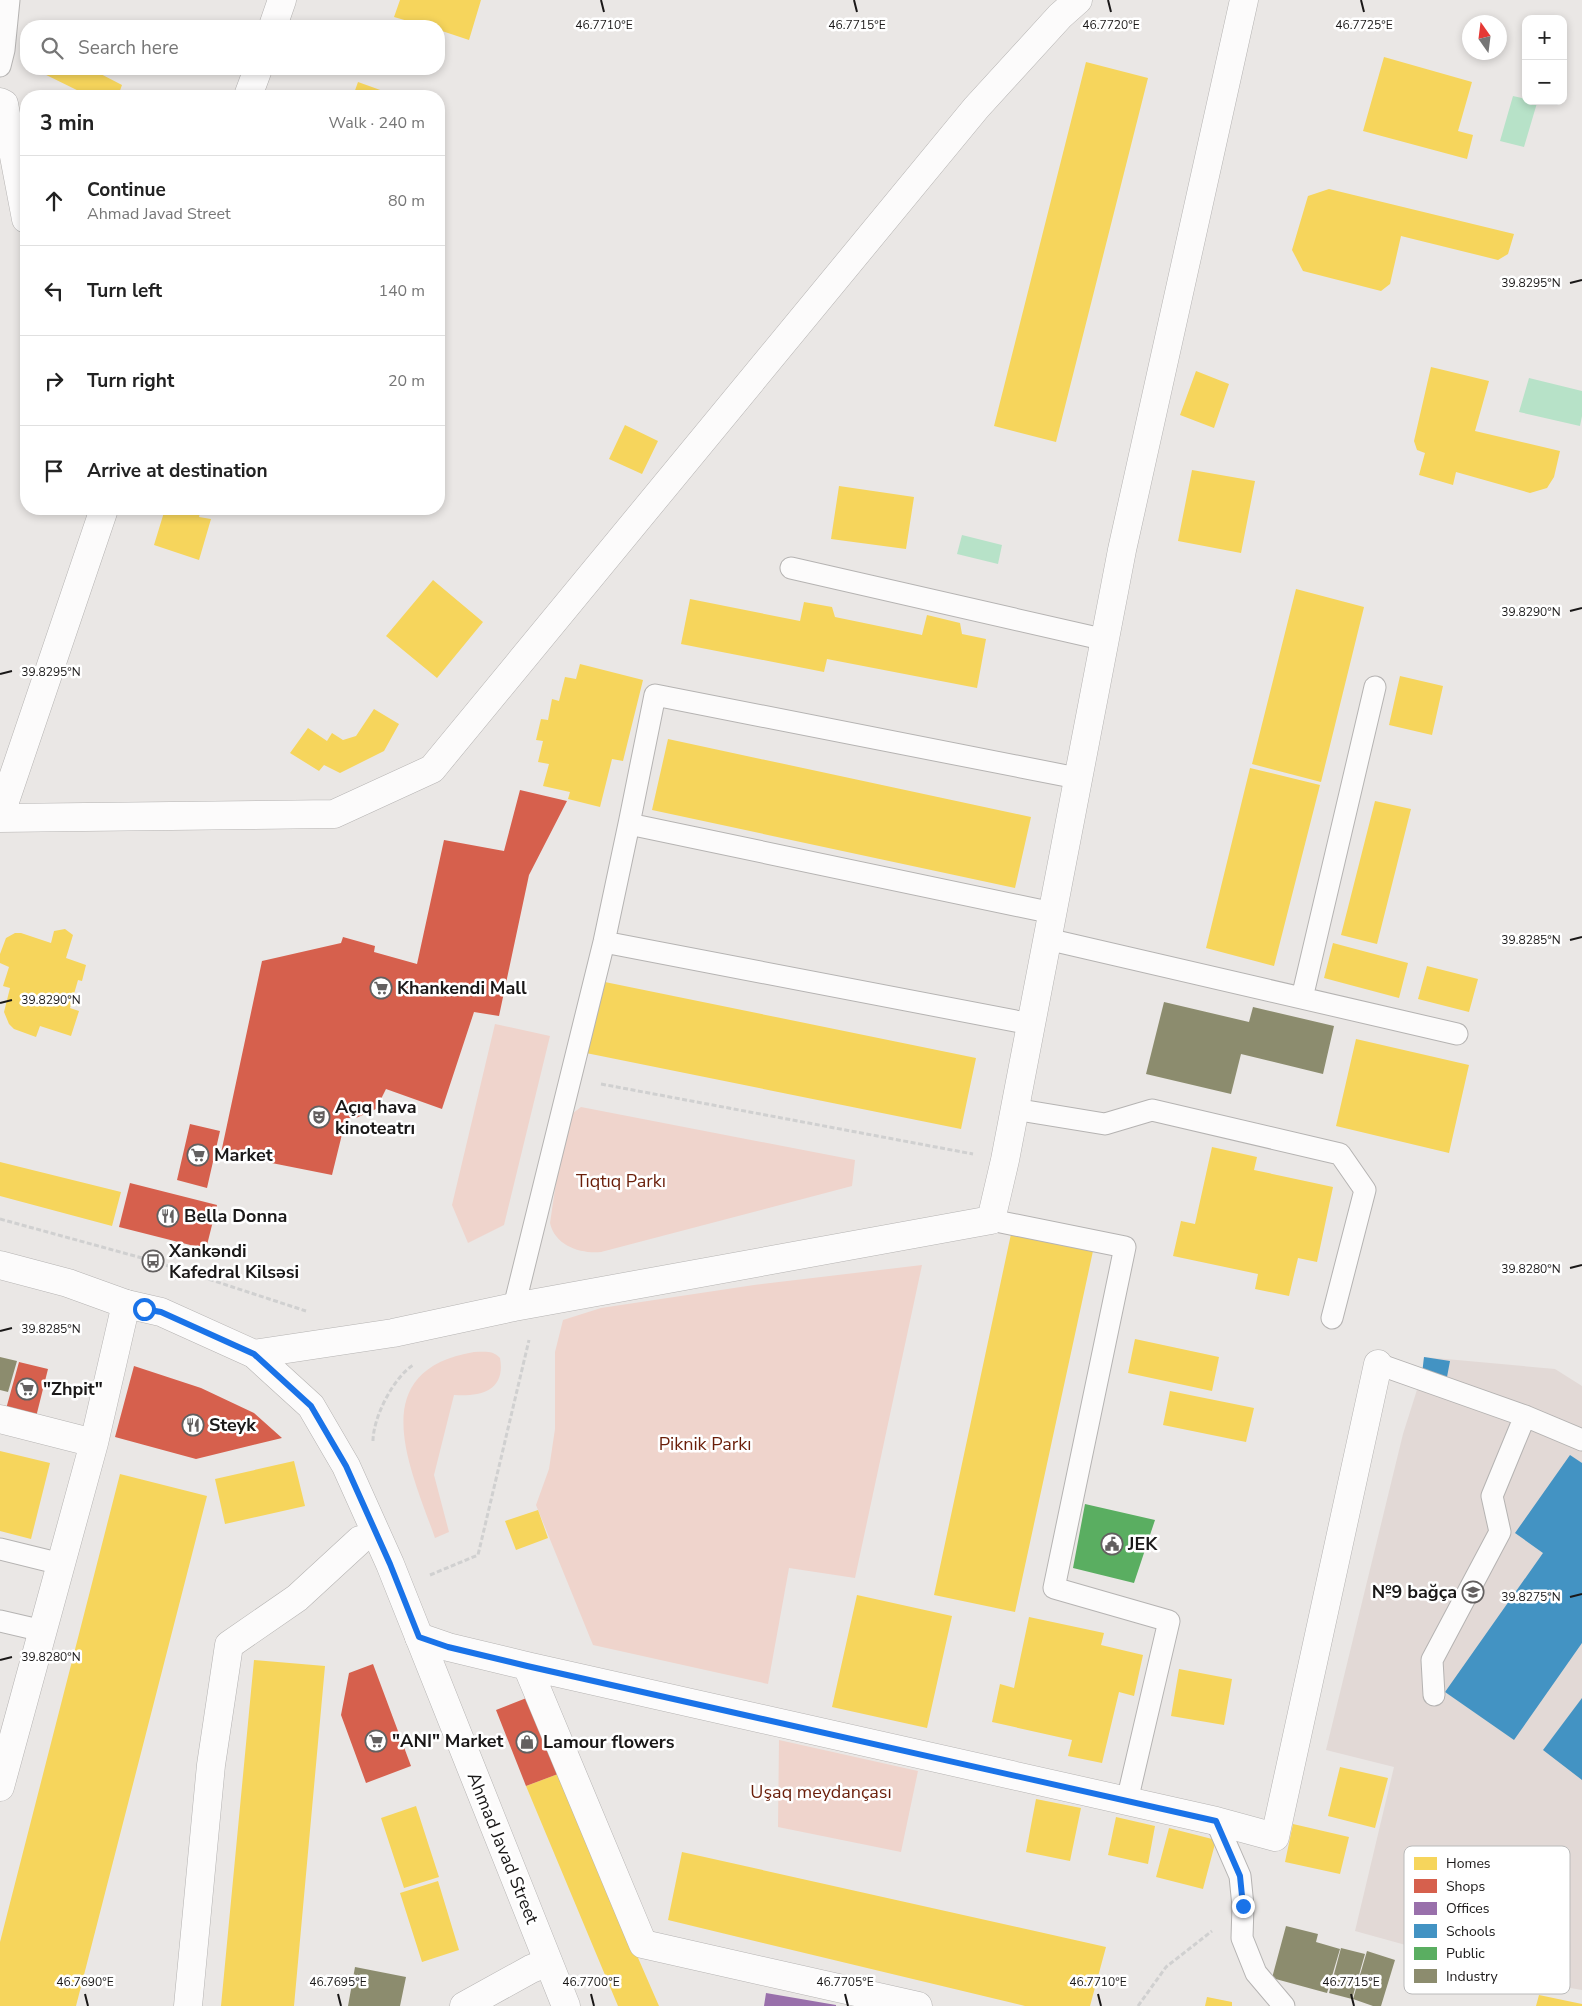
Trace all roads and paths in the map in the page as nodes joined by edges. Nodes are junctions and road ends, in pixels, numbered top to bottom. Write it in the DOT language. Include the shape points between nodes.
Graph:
graph roads {
  1 [pos="9,0"];
  2 [pos="282,0"];
  3 [pos="1078,0"];
  4 [pos="1244,0"];
  5 [pos="275,20"];
  6 [pos="0,66"];
  7 [pos="256,75"];
  8 [pos="250,90"];
  9 [pos="0,102"];
  10 [pos="20,188"];
  11 [pos="84,515"];
  12 [pos="102,515"];
  13 [pos="90,547"];
  14 [pos="791,568"];
  15 [pos="1106,640"];
  16 [pos="1375,687"];
  17 [pos="1077,778"];
  18 [pos="0,817"];
  19 [pos="629,824"];
  20 [pos="1052,913"];
  21 [pos="1047,939"];
  22 [pos="604,942"];
  23 [pos="1302,998"];
  24 [pos="1031,1024"];
  25 [pos="1457,1034"];
  26 [pos="570,1079"];
  27 [pos="1014,1109"];
  28 [pos="1004,1160"];
  29 [pos="0,1219"];
  30 [pos="991,1220"];
  31 [pos="0,1265"];
  32 [pos="126,1304"];
  33 [pos="514,1307"];
  34 [pos="308,1312"];
  35 [pos="1332,1318"];
  36 [pos="530,1334"];
  37 [pos="254,1354"];
  38 [pos="414,1364"];
  39 [pos="1378,1364"];
  40 [pos="1525,1416"];
  41 [pos="0,1419"];
  42 [pos="1582,1440"];
  43 [pos="94,1443"];
  44 [pos="374,1446"];
  45 [pos="360,1540"];
  46 [pos="0,1549"];
  47 [pos="61,1564"];
  48 [pos="422,1578"];
  49 [pos="0,1622"];
  50 [pos="43,1632"];
  51 [pos="419,1637"];
  52 [pos="527,1666"];
  53 [pos="1434,1695"];
  54 [pos="0,1787"];
  55 [pos="1127,1801"];
  56 [pos="1216,1821"];
  57 [pos="1243,1906"];
  58 [pos="548,1962"];
  59 [pos="188,2006"];
  60 [pos="464,2006"];
  61 [pos="566,2006"];
  62 [pos="918,2006"];
  63 [pos="1138,2006"];
  64 [pos="1284,2006"];
  1 -- 6 [label="lane"];
  2 -- 5 [label="street"];
  3 -- 18 [label="street" via="976,108 432,769 334,814"];
  4 -- 15 [label="street" via="1122,550"];
  7 -- 8 [label="street"];
  9 -- 10 [label="street" via="4,104"];
  11 -- 13 [label="street"];
  12 -- 13 [label="street"];
  13 -- 18 [label="street"];
  14 -- 15 [label="lane"];
  15 -- 17 [label="street"];
  16 -- 23 [label="lane"];
  17 -- 19 [label="lane" via="655,695"];
  17 -- 20 [label="street"];
  19 -- 20 [label="lane"];
  19 -- 22 [label="lane"];
  20 -- 21 [label="street"];
  21 -- 23 [label="lane"];
  21 -- 24 [label="street"];
  22 -- 24 [label="lane"];
  22 -- 26 [label="lane"];
  23 -- 25 [label="lane"];
  24 -- 27 [label="street"];
  26 -- 28 [label="path"];
  26 -- 33 [label="lane"];
  27 -- 28 [label="street"];
  27 -- 35 [label="lane" via="1105,1124 1152,1110 1340,1154 1365,1190"];
  28 -- 30 [label="street"];
  29 -- 34 [label="path" via="153,1261"];
  30 -- 33 [label="street"];
  30 -- 55 [label="lane" via="1125,1247 1054,1588 1169,1621"];
  31 -- 32 [label="street, Ahmad Javad Street" via="68,1283"];
  32 -- 37 [label="street, Ahmad Javad Street" via="161,1312"];
  32 -- 43 [label="street"];
  33 -- 37 [label="street" via="393,1333"];
  36 -- 48 [label="path" via="478,1555"];
  37 -- 51 [label="street, Ahmad Javad Street" via="311,1406 346,1466"];
  38 -- 44 [label="path" via="407,1368 384,1400 376,1420"];
  39 -- 40 [label="lane"];
  39 -- 56 [label="street" via="1275,1837"];
  40 -- 42 [label="lane"];
  40 -- 53 [label="lane" via="1492,1496 1500,1532 1432,1660"];
  41 -- 43 [label="street"];
  43 -- 47 [label="street"];
  45 -- 59 [label="street" via="297,1598 229,1645 211,1765"];
  46 -- 47 [label="lane"];
  47 -- 50 [label="street"];
  49 -- 50 [label="lane"];
  50 -- 54 [label="street"];
  51 -- 52 [label="street"];
  51 -- 58 [label="street, Ahmad Javad Street"];
  52 -- 55 [label="street"];
  52 -- 62 [label="street" via="643,1944"];
  55 -- 56 [label="street"];
  56 -- 57 [label="lane" via="1240,1876"];
  57 -- 63 [label="path" via="1166,1967"];
  57 -- 64 [label="lane" via="1242,1938 1256,1974"];
  58 -- 60 [label="street"];
  58 -- 61 [label="street, Ahmad Javad Street"];
}
